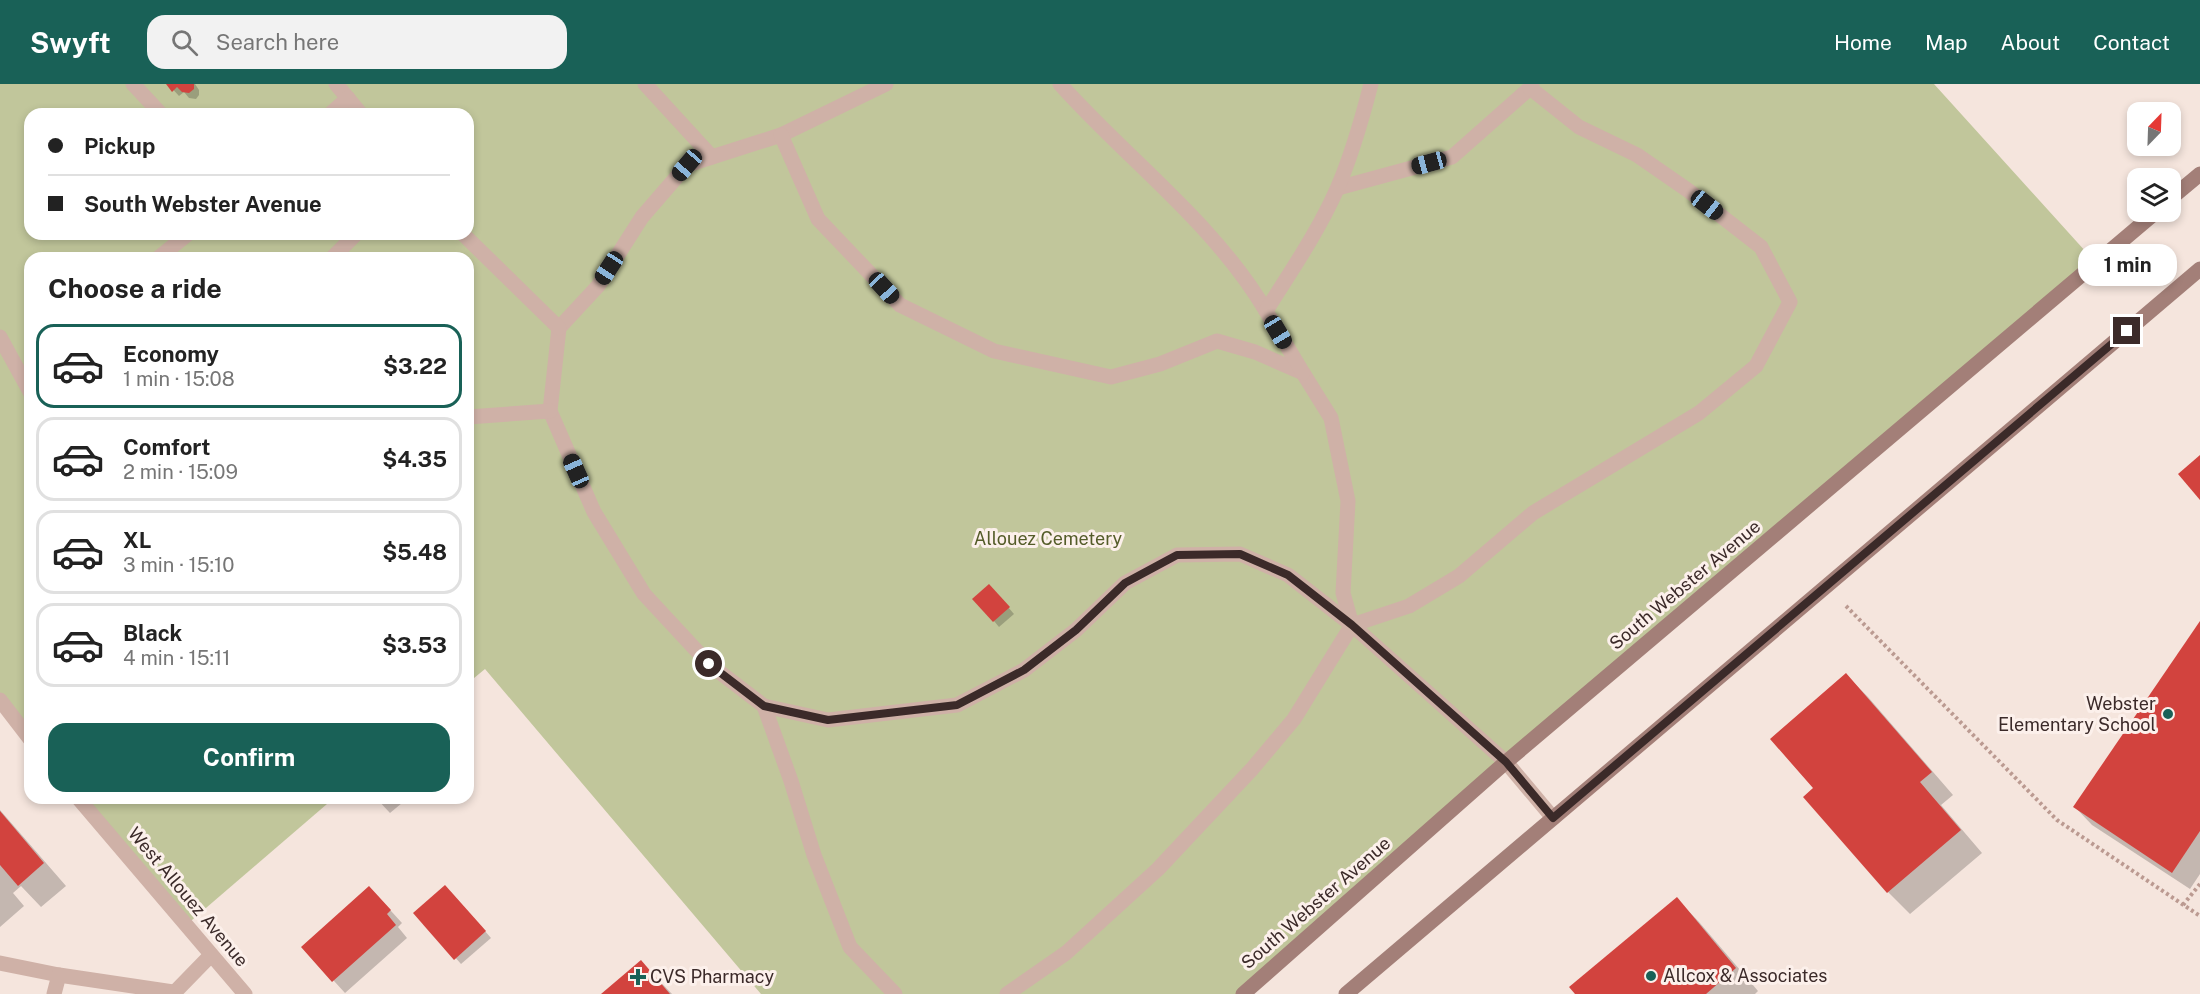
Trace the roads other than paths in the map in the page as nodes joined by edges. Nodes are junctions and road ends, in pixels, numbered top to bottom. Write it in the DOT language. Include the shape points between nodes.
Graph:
graph roads {
  1 [pos="133,84"];
  2 [pos="336,84"];
  3 [pos="645,84"];
  4 [pos="886,84"];
  5 [pos="1060,84"];
  6 [pos="1371,84"];
  7 [pos="1531,86"];
  8 [pos="348,98"];
  9 [pos="155,108"];
  10 [pos="337,108"];
  11 [pos="356,108"];
  12 [pos="781,135"];
  13 [pos="712,157"];
  14 [pos="2200,174"];
  15 [pos="1338,188"];
  16 [pos="2181,190"];
  17 [pos="2144,222"];
  18 [pos="180,240"];
  19 [pos="350,240"];
  20 [pos="469,240"];
  21 [pos="166,252"];
  22 [pos="338,252"];
  23 [pos="2200,269"];
  24 [pos="1266,312"];
  25 [pos="559,328"];
  26 [pos="0,337"];
  27 [pos="24,366"];
  28 [pos="1303,373"];
  29 [pos="549,411"];
  30 [pos="474,417"];
  31 [pos="1352,625"];
  32 [pos="0,700"];
  33 [pos="764,706"];
  34 [pos="24,731"];
  35 [pos="1506,762"];
  36 [pos="83,804"];
  37 [pos="1553,818"];
  38 [pos="211,955"];
  39 [pos="0,963"];
  40 [pos="59,975"];
  41 [pos="173,993"];
  42 [pos="54,994"];
  43 [pos="244,994"];
  44 [pos="895,994"];
  45 [pos="1007,994"];
  46 [pos="1243,994"];
  47 [pos="1346,994"];
  1 -- 9 [label="street"];
  2 -- 8 [label="street"];
  3 -- 13 [label="street"];
  4 -- 12 [label="street"];
  5 -- 24 [label="street" via="1216,242 1250,284"];
  6 -- 15 [label="street"];
  7 -- 15 [label="street" via="1452,157"];
  7 -- 31 [label="street" via="1579,127 1637,155 1761,247 1790,302 1756,366 1699,413 1533,513 1439,588 1409,606"];
  8 -- 10 [label="street"];
  8 -- 11 [label="street"];
  12 -- 13 [label="street"];
  12 -- 28 [label="street" via="818,219 900,306 994,351 1112,377 1160,364 1217,341"];
  13 -- 25 [label="street" via="687,165 642,217 598,286"];
  14 -- 16 [label="main road"];
  15 -- 24 [label="street"];
  17 -- 35 [label="main road, South Webster Avenue"];
  18 -- 21 [label="street"];
  19 -- 22 [label="street"];
  20 -- 25 [label="street"];
  23 -- 37 [label="main road"];
  24 -- 28 [label="street"];
  25 -- 29 [label="street"];
  26 -- 27 [label="street"];
  28 -- 31 [label="street" via="1331,418 1348,501 1342,593"];
  29 -- 30 [label="street"];
  29 -- 33 [label="street" via="594,512 644,594 709,664"];
  31 -- 33 [label="street" via="1288,575 1240,554 1177,555 1125,583 1076,630 1024,670 957,705 828,720"];
  31 -- 35 [label="street"];
  31 -- 45 [label="street" via="1294,718 1252,769 1158,869 1066,953"];
  32 -- 34 [label="street"];
  33 -- 44 [label="street" via="850,947"];
  35 -- 37 [label="street"];
  35 -- 46 [label="main road, South Webster Avenue"];
  36 -- 38 [label="street, West Allouez Avenue"];
  37 -- 47 [label="main road"];
  38 -- 41 [label="street"];
  38 -- 43 [label="street, West Allouez Avenue"];
  39 -- 40 [label="street"];
  40 -- 41 [label="street"];
  40 -- 42 [label="street"];
}
